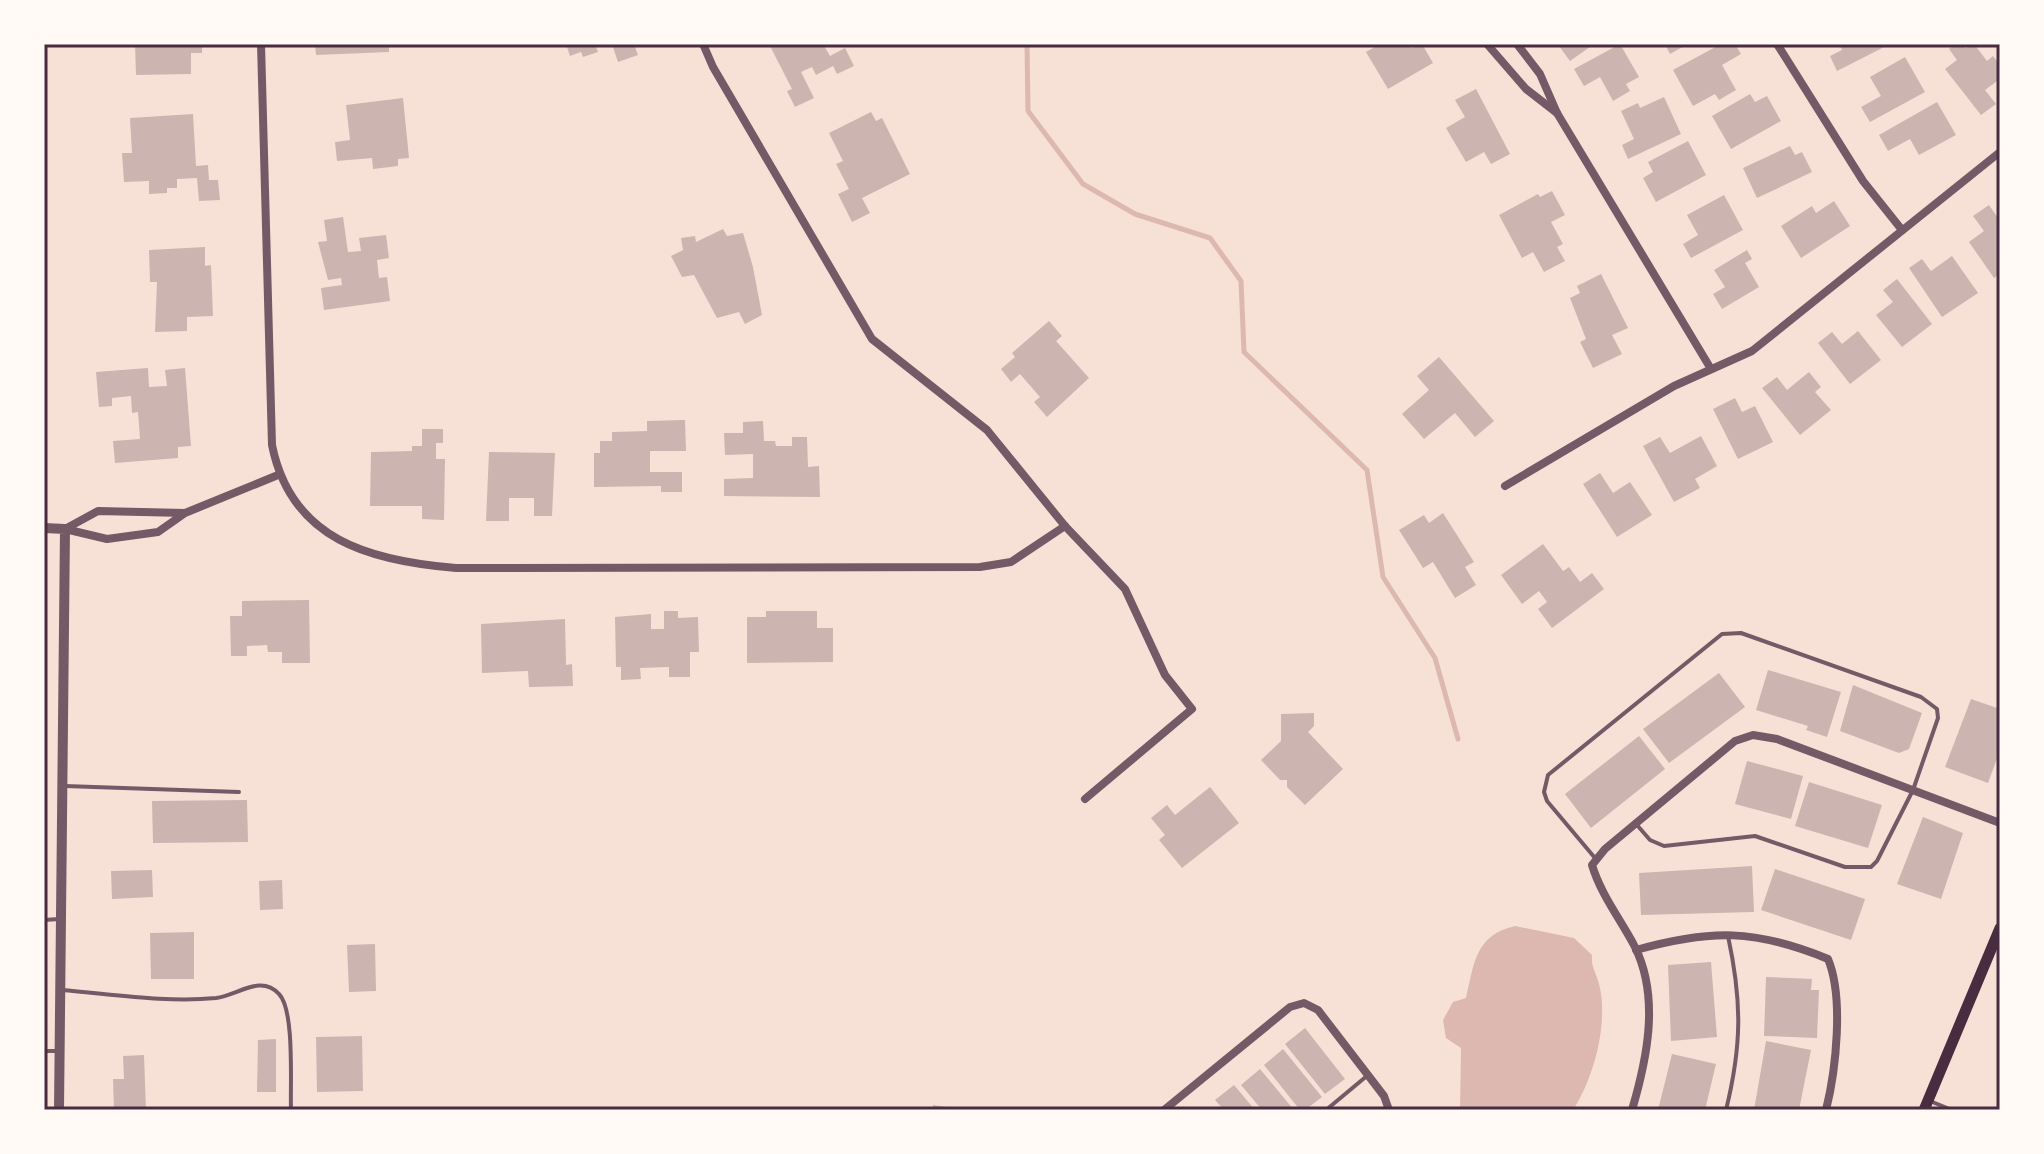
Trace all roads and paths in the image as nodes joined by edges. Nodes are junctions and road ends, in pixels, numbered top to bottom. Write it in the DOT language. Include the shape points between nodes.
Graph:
graph roads {
  1 [pos="261,44"];
  2 [pos="703,44"];
  3 [pos="1487,44"];
  4 [pos="1517,44"];
  5 [pos="1777,44"];
  6 [pos="1557,113"];
  7 [pos="2000,152"];
  8 [pos="1902,230"];
  9 [pos="1711,369"];
  10 [pos="278,475"];
  11 [pos="1505,486"];
  12 [pos="185,513"];
  13 [pos="1065,526"];
  14 [pos="44,528"];
  15 [pos="65,529"];
  16 [pos="63,786"];
  17 [pos="1913,790"];
  18 [pos="239,792"];
  19 [pos="1085,799"];
  20 [pos="2000,823"];
  21 [pos="1636,824"];
  22 [pos="1594,862"];
  23 [pos="61,919"];
  24 [pos="44,920"];
  25 [pos="2000,928"];
  26 [pos="1727,934"];
  27 [pos="1636,950"];
  28 [pos="60,990"];
  29 [pos="44,1051"];
  30 [pos="58,1051"];
  31 [pos="1368,1075"];
  32 [pos="1926,1105"];
  33 [pos="59,1110"];
  34 [pos="291,1110"];
  35 [pos="1164,1110"];
  36 [pos="1326,1110"];
  37 [pos="1389,1110"];
  38 [pos="1632,1110"];
  39 [pos="1726,1110"];
  40 [pos="1826,1110"];
  41 [pos="1952,1110"];
  1 -- 10 [label="street" via="272,445"];
  2 -- 13 [label="street" via="872,339 987,430"];
  3 -- 6 [label="street" via="1526,89"];
  4 -- 6 [label="street" via="1540,74"];
  5 -- 8 [label="street" via="1863,181"];
  6 -- 9 [label="street"];
  7 -- 8 [label="street"];
  8 -- 9 [label="street" via="1752,351"];
  9 -- 11 [label="street"];
  10 -- 12 [label="street"];
  10 -- 13 [label="street" via="299,509 356,547 383,559 456,568 980,567 1011,562"];
  12 -- 15 [label="street" via="98,511"];
  12 -- 15 [label="street" via="158,532 107,539"];
  13 -- 19 [label="street" via="1125,589 1165,675 1192,709"];
  14 -- 15 [label="street"];
  15 -- 16 [label="street"];
  16 -- 18 [label="lane"];
  16 -- 23 [label="street"];
  17 -- 20 [label="street"];
  17 -- 21 [label="street" via="1777,739 1753,735 1735,741"];
  17 -- 21 [label="lane" via="1877,861 1857,869 1755,836 1664,846"];
  17 -- 22 [label="lane" via="1938,718 1931,701 1732,632 1705,646 1548,775 1547,801"];
  21 -- 22 [label="street"];
  22 -- 27 [label="street" via="1597,881"];
  23 -- 24 [label="lane"];
  23 -- 28 [label="street"];
  25 -- 32 [label="main road"];
  26 -- 27 [label="street" via="1689,935"];
  26 -- 39 [label="lane" via="1741,1013"];
  26 -- 40 [label="street" via="1746,934 1828,959 1835,975 1835,1039"];
  27 -- 38 [label="street" via="1649,1023 1645,1066"];
  28 -- 30 [label="street"];
  28 -- 34 [label="lane" via="197,999 261,984 273,988 282,996 286,1019"];
  29 -- 30 [label="lane"];
  30 -- 33 [label="street"];
  31 -- 35 [label="street" via="1318,1010 1304,1003 1290,1007"];
  31 -- 36 [label="lane"];
  31 -- 37 [label="street"];
  32 -- 41 [label="lane"];
}
